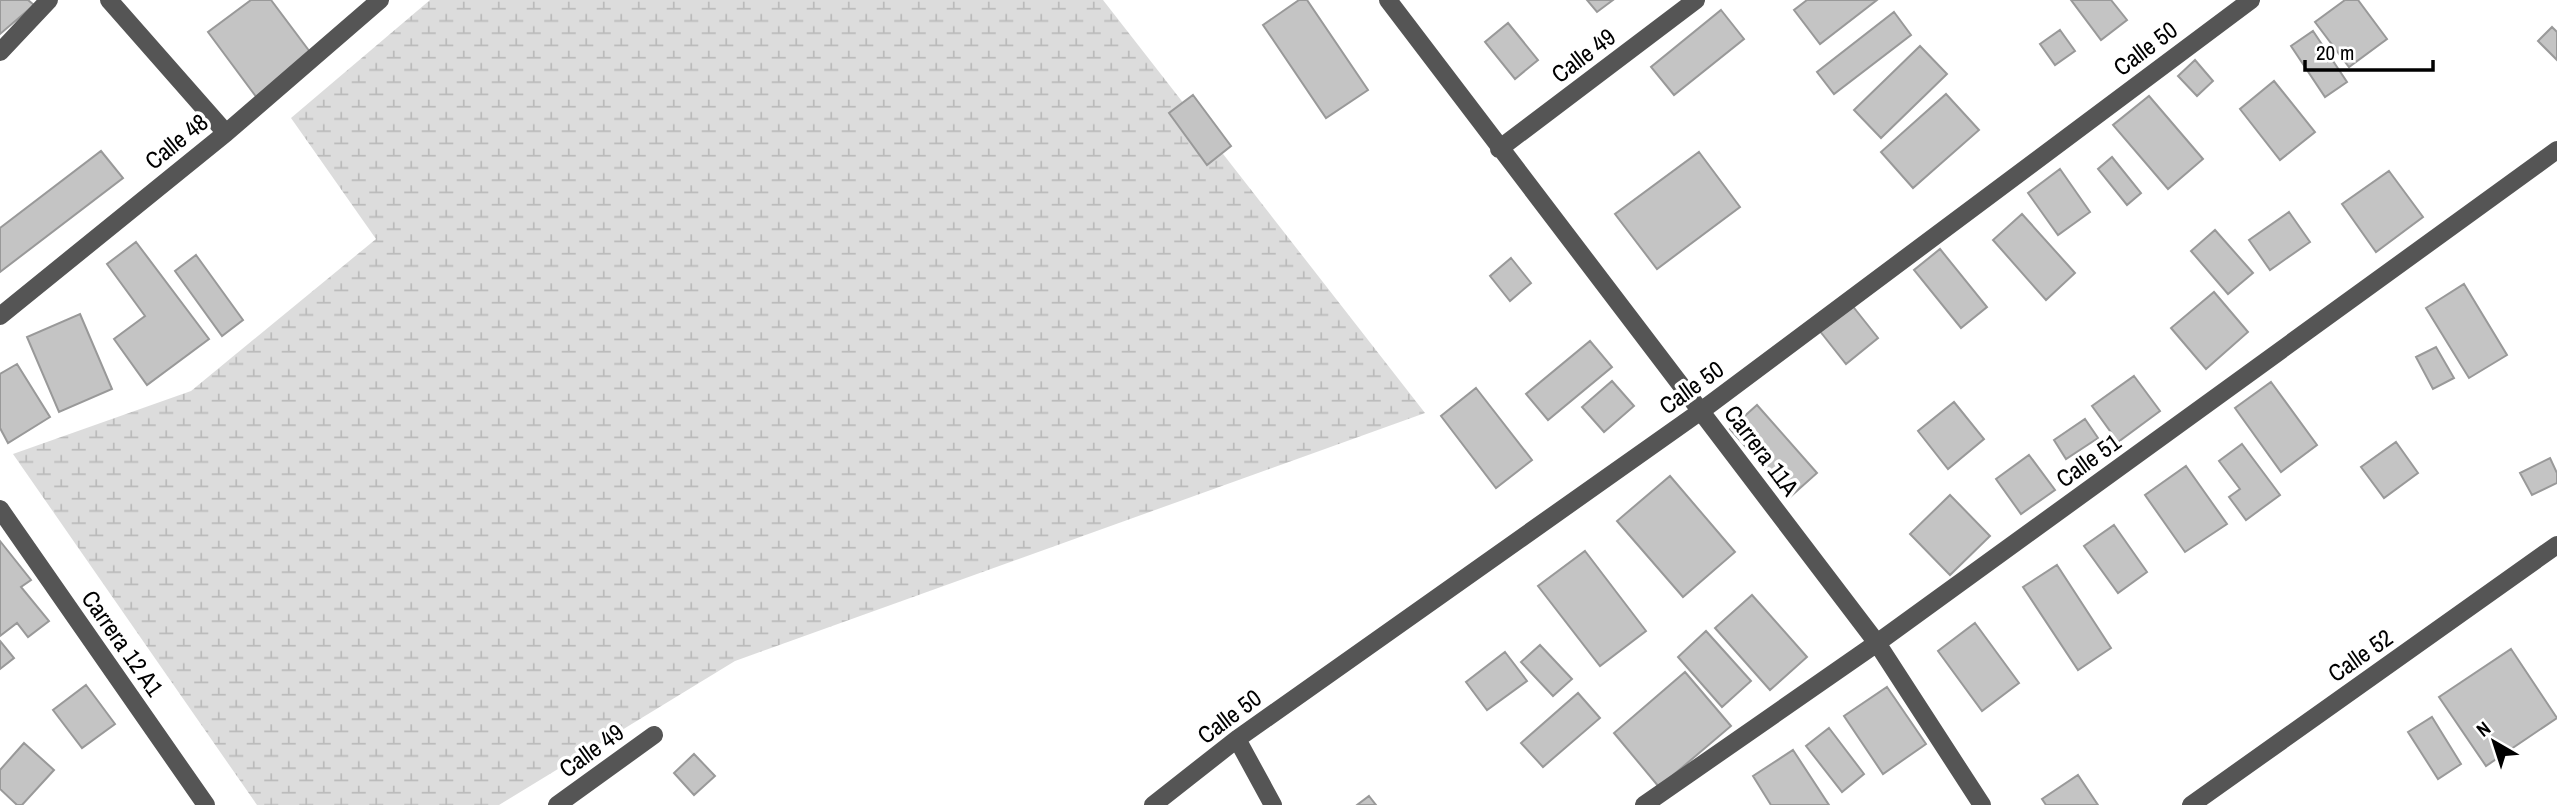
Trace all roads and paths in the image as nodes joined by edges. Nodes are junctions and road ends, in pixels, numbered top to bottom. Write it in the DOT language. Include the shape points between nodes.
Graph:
graph roads {
  1 [pos="49,0"];
  2 [pos="109,0"];
  3 [pos="380,0"];
  4 [pos="1388,0"];
  5 [pos="1696,0"];
  6 [pos="2251,0"];
  7 [pos="0,52"];
  8 [pos="226,133"];
  9 [pos="1499,149"];
  10 [pos="2557,150"];
  11 [pos="0,316"];
  12 [pos="1701,411"];
  13 [pos="0,509"];
  14 [pos="2557,545"];
  15 [pos="1877,643"];
  16 [pos="654,736"];
  17 [pos="1237,739"];
  18 [pos="206,805"];
  19 [pos="557,805"];
  20 [pos="1153,805"];
  21 [pos="1273,805"];
  22 [pos="1644,805"];
  23 [pos="1982,805"];
  24 [pos="2191,805"];
  1 -- 7 [label="street"];
  2 -- 8 [label="street"];
  3 -- 8 [label="street, Calle 48"];
  4 -- 9 [label="street, Carrera 11A"];
  5 -- 9 [label="street, Calle 49"];
  6 -- 12 [label="street, Calle 50"];
  8 -- 11 [label="street, Calle 48"];
  9 -- 12 [label="street, Carrera 11A"];
  10 -- 15 [label="street, Calle 51"];
  12 -- 15 [label="street, Carrera 11A"];
  12 -- 17 [label="street, Calle 50"];
  13 -- 18 [label="street, Carrera 12 A1"];
  14 -- 24 [label="street, Calle 52"];
  15 -- 22 [label="street, Calle 51"];
  15 -- 23 [label="street, Carrera 11A"];
  16 -- 19 [label="street, Calle 49"];
  17 -- 20 [label="street, Calle 50"];
  17 -- 21 [label="street"];
}
